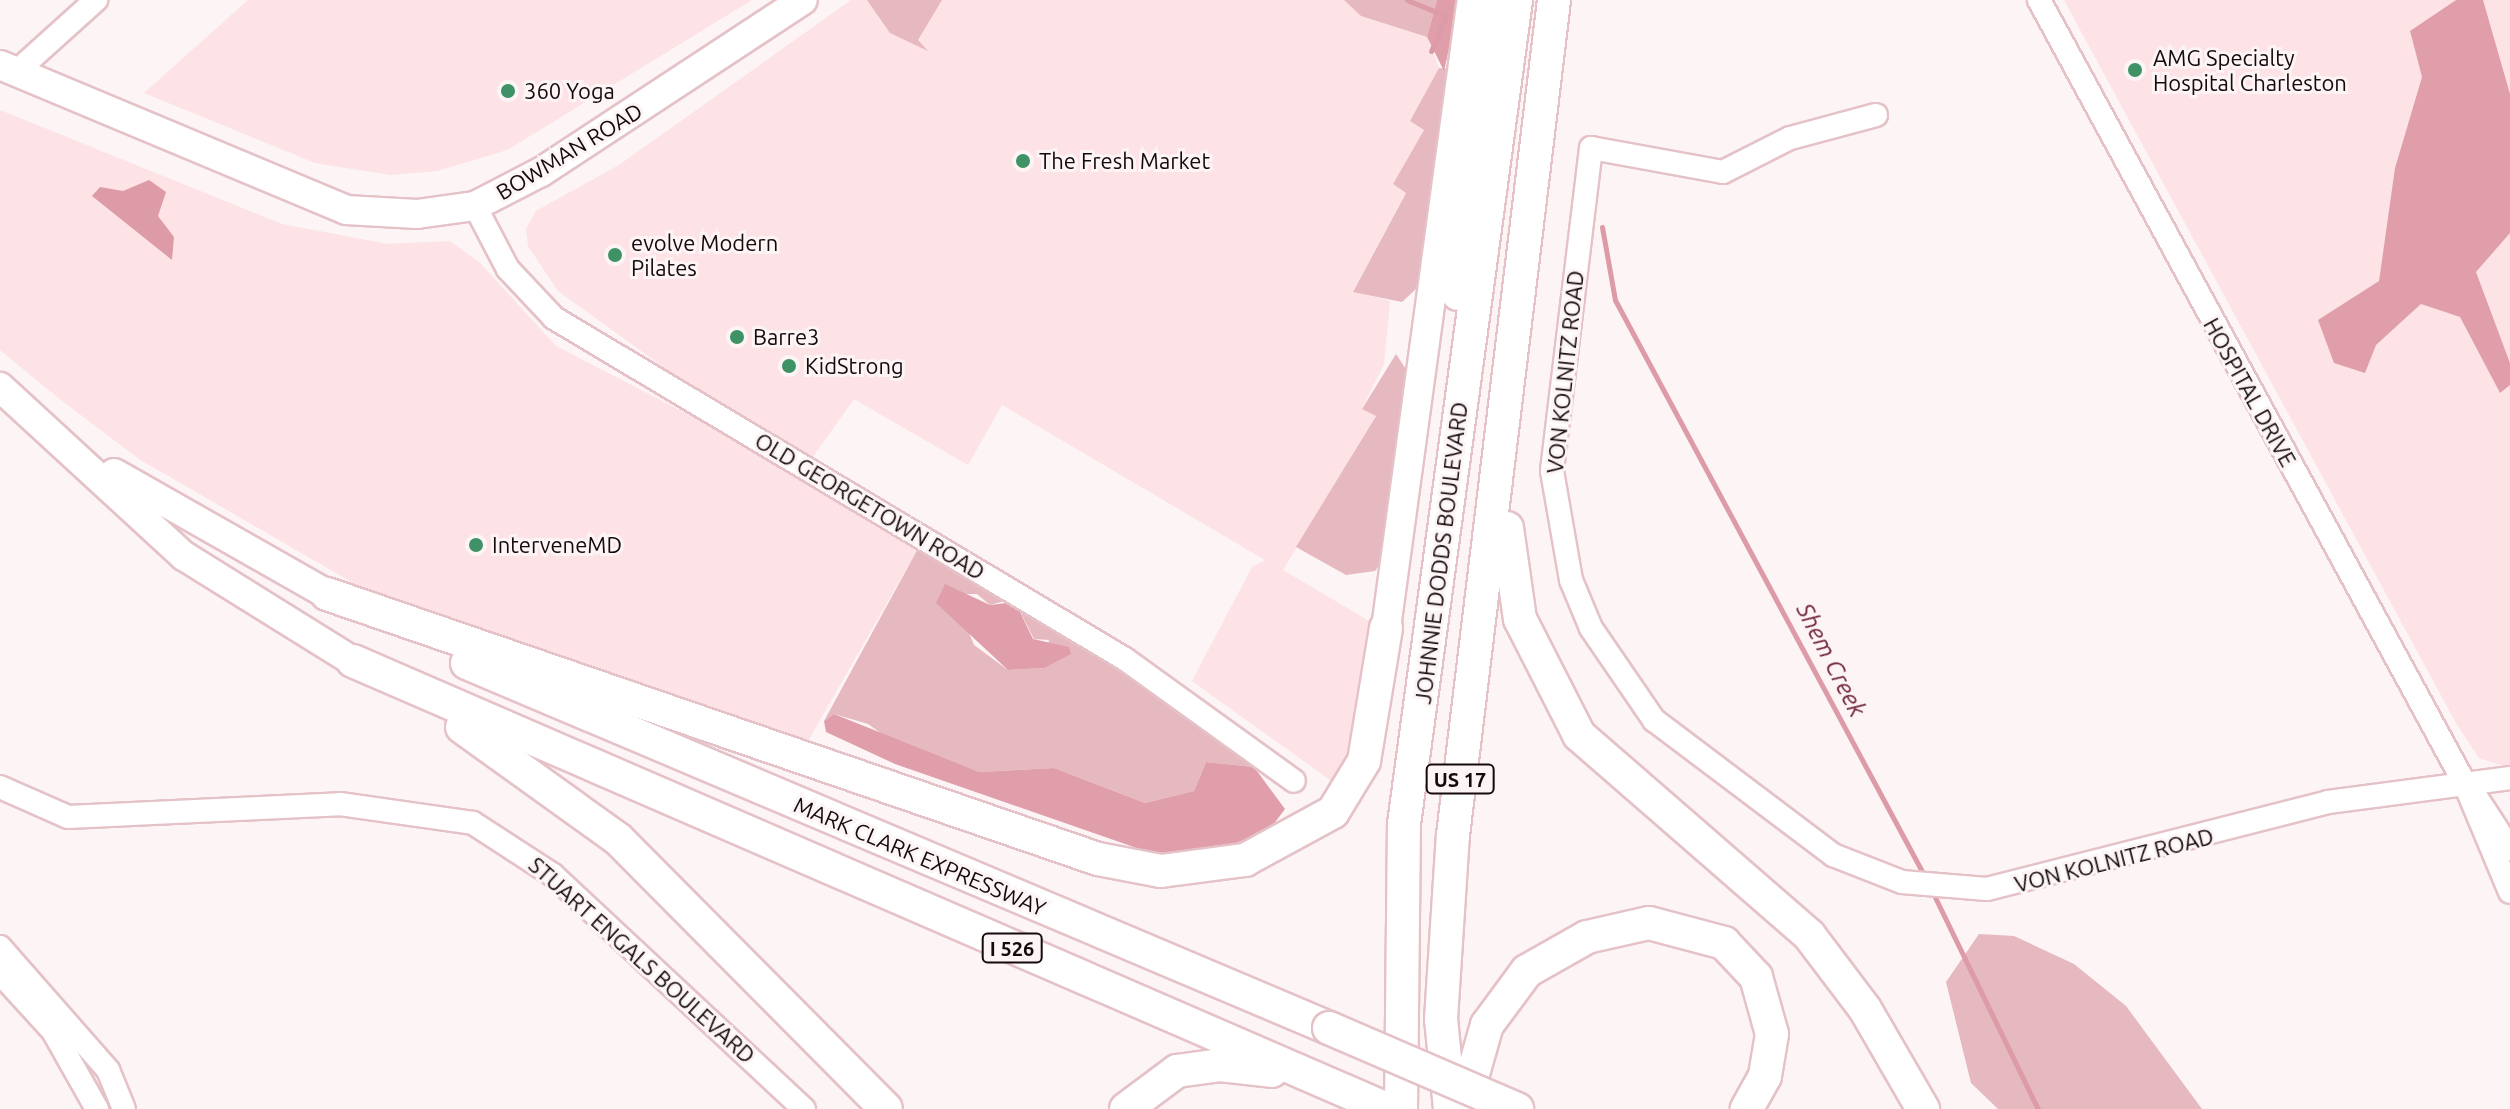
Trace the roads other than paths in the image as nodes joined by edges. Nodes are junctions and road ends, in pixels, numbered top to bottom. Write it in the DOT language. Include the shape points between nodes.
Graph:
graph roads {
  1 [pos="96,0"];
  2 [pos="803,0"];
  3 [pos="1472,0"];
  4 [pos="1487,0"];
  5 [pos="1516,0"];
  6 [pos="1554,0"];
  7 [pos="1569,0"];
  8 [pos="2039,0"];
  9 [pos="1547,58"];
  10 [pos="8,68"];
  11 [pos="1876,115"];
  12 [pos="475,206"];
  13 [pos="0,387"];
  14 [pos="1454,445"];
  15 [pos="1504,450"];
  16 [pos="85,457"];
  17 [pos="327,594"];
  18 [pos="1386,628"];
  19 [pos="353,661"];
  20 [pos="2510,778"];
  21 [pos="1294,781"];
  22 [pos="2464,782"];
  23 [pos="0,787"];
  24 [pos="1404,824"];
  25 [pos="2510,849"];
  26 [pos="2510,892"];
  27 [pos="0,947"];
  28 [pos="0,973"];
  29 [pos="1326,1082"];
  30 [pos="97,1109"];
  31 [pos="124,1109"];
  32 [pos="804,1109"];
  33 [pos="886,1109"];
  34 [pos="1126,1109"];
  35 [pos="1388,1109"];
  36 [pos="1401,1109"];
  37 [pos="1450,1109"];
  38 [pos="1463,1109"];
  39 [pos="1517,1109"];
  40 [pos="1747,1109"];
  41 [pos="1923,1109"];
  1 -- 10 [label="street"];
  2 -- 12 [label="main road, BOWMAN ROAD" via="541,172"];
  3 -- 18 [label="main road, JOHNNIE DODDS BOULEVARD"];
  4 -- 14 [label="highway" via="1460,210"];
  5 -- 14 [label="highway, JOHNNIE DODDS BOULEVARD / US 17"];
  6 -- 9 [label="highway, US 17"];
  7 -- 9 [label="highway"];
  8 -- 22 [label="street, HOSPITAL DRIVE"];
  9 -- 15 [label="highway, US 17"];
  10 -- 12 [label="main road, BOWMAN ROAD" via="346,210 417,214"];
  11 -- 22 [label="street, VON KOLNITZ ROAD" via="1790,138 1723,172 1591,148 1552,471 1571,580 1591,628 1654,720 1833,855 1902,882 1987,889 2328,802"];
  12 -- 21 [label="street, OLD GEORGETOWN ROAD" via="508,269 554,318 1125,659"];
  13 -- 16 [label="main road"];
  14 -- 24 [label="highway, JOHNNIE DODDS BOULEVARD / US 17"];
  15 -- 37 [label="highway, US 17" via="1453,835 1441,1019"];
  15 -- 41 [label="highway" via="1508,560 1520,619 1560,709 1632,788 1705,840 1809,935 1865,1009"];
  16 -- 17 [label="main road"];
  16 -- 19 [label="main road" via="184,556"];
  17 -- 18 [label="highway" via="1098,859 1161,871 1245,860 1333,812 1364,761"];
  17 -- 39 [label="highway, MARK CLARK EXPRESSWAY, bridge" via="462,661"];
  19 -- 29 [label="highway, I 526"];
  19 -- 33 [label="highway" via="522,766 618,839"];
  20 -- 22 [label="street, VON KOLNITZ ROAD"];
  22 -- 25 [label="street, HOSPITAL DRIVE"];
  22 -- 26 [label="street, HOSPITAL DRIVE"];
  23 -- 32 [label="street, STUART ENGALS BOULEVARD" via="68,817 340,804 473,823 553,875"];
  24 -- 35 [label="highway" via="1383,937"];
  24 -- 36 [label="highway, JOHNNIE DODDS BOULEVARD / US 17"];
  27 -- 31 [label="street" via="108,1070"];
  28 -- 30 [label="street" via="53,1031"];
  29 -- 34 [label="highway" via="1240,1066 1188,1068 1155,1081"];
  29 -- 35 [label="highway, I 526"];
  38 -- 40 [label="highway" via="1487,1025 1527,971 1587,937 1649,923 1724,943 1756,977 1772,1034 1765,1076"];
}
